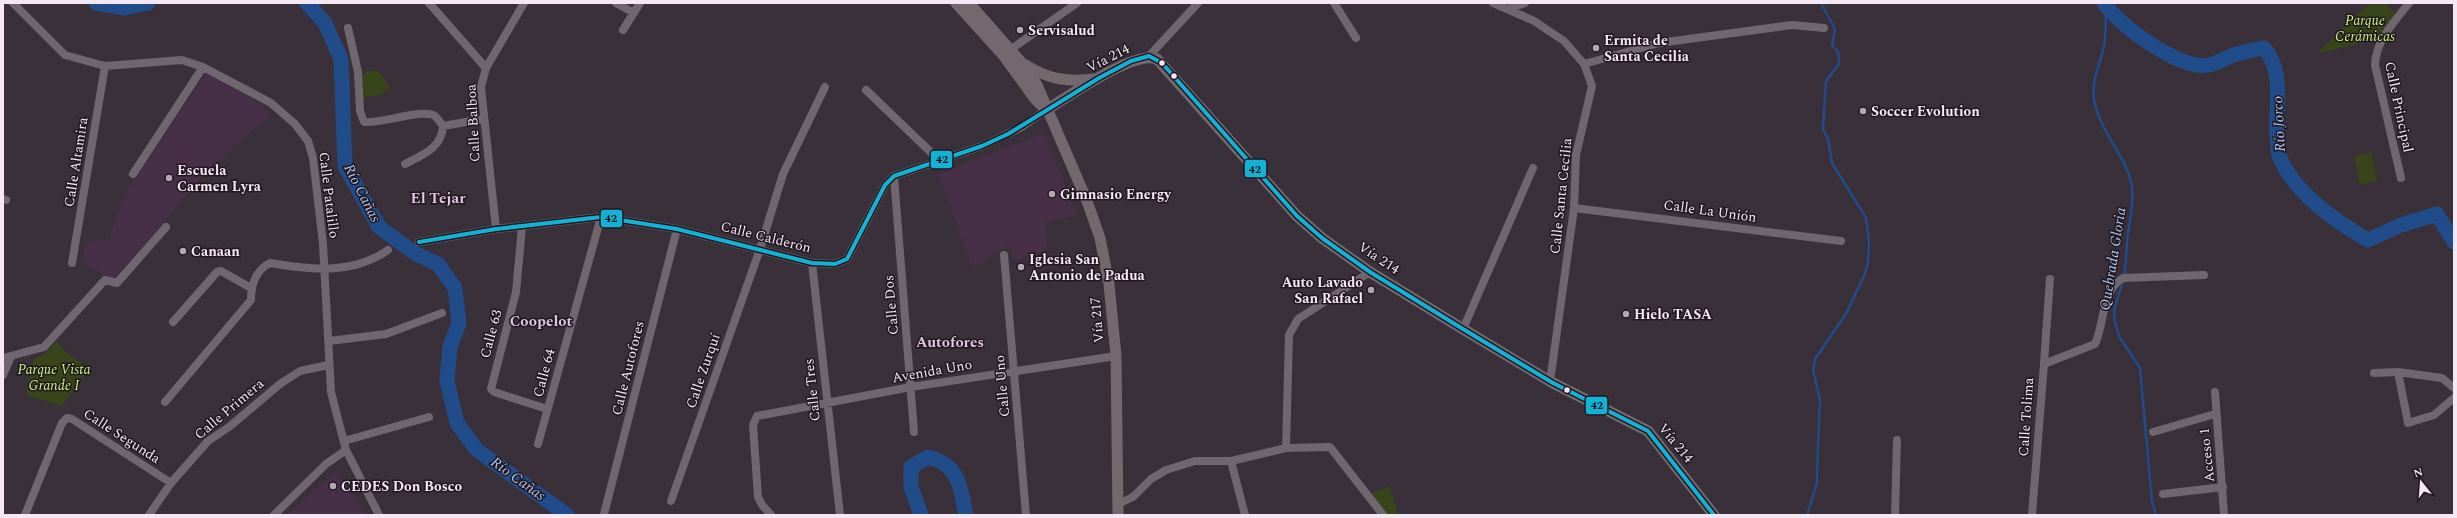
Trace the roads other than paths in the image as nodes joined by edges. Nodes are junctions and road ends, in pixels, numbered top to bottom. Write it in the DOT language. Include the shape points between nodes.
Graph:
graph roads {
  1 [pos="13,3"];
  2 [pos="429,3"];
  3 [pos="524,3"];
  4 [pos="616,3"];
  5 [pos="640,3"];
  6 [pos="956,3"];
  7 [pos="969,3"];
  8 [pos="1077,3"];
  9 [pos="1198,3"];
  10 [pos="1334,3"];
  11 [pos="1493,3"];
  12 [pos="1525,3"];
  13 [pos="2409,3"];
  14 [pos="1507,9"];
  15 [pos="634,12"];
  16 [pos="348,28"];
  17 [pos="1824,28"];
  18 [pos="623,30"];
  19 [pos="1356,38"];
  20 [pos="1007,52"];
  21 [pos="1149,56"];
  22 [pos="1022,63"];
  23 [pos="1584,64"];
  24 [pos="105,66"];
  25 [pos="203,67"];
  26 [pos="486,68"];
  27 [pos="1099,78"];
  28 [pos="825,87"];
  29 [pos="866,90"];
  30 [pos="1046,110"];
  31 [pos="484,119"];
  32 [pos="443,126"];
  33 [pos="940,161"];
  34 [pos="405,164"];
  35 [pos="1533,168"];
  36 [pos="133,174"];
  37 [pos="894,176"];
  38 [pos="2401,178"];
  39 [pos="1574,208"];
  40 [pos="600,217"];
  41 [pos="166,227"];
  42 [pos="522,227"];
  43 [pos="496,229"];
  44 [pos="677,229"];
  45 [pos="420,242"];
  46 [pos="1841,242"];
  47 [pos="760,249"];
  48 [pos="388,250"];
  49 [pos="1004,255"];
  50 [pos="72,263"];
  51 [pos="812,263"];
  52 [pos="324,270"];
  53 [pos="1370,272"];
  54 [pos="2204,275"];
  55 [pos="2050,279"];
  56 [pos="251,288"];
  57 [pos="442,312"];
  58 [pos="172,322"];
  59 [pos="1463,329"];
  60 [pos="329,341"];
  61 [pos="1116,356"];
  62 [pos="7,358"];
  63 [pos="2044,363"];
  64 [pos="328,365"];
  65 [pos="1013,371"];
  66 [pos="2398,372"];
  67 [pos="2374,373"];
  68 [pos="3,375"];
  69 [pos="1550,382"];
  70 [pos="911,387"];
  71 [pos="2454,388"];
  72 [pos="2215,392"];
  73 [pos="2454,398"];
  74 [pos="165,402"];
  75 [pos="826,404"];
  76 [pos="547,409"];
  77 [pos="2215,414"];
  78 [pos="429,417"];
  79 [pos="914,432"];
  80 [pos="2153,432"];
  81 [pos="1897,440"];
  82 [pos="344,441"];
  83 [pos="538,444"];
  84 [pos="1286,448"];
  85 [pos="346,450"];
  86 [pos="1231,461"];
  87 [pos="171,483"];
  88 [pos="2223,487"];
  89 [pos="2163,494"];
  90 [pos="671,501"];
  91 [pos="1118,504"];
  92 [pos="604,514"];
  93 [pos="25,515"];
  94 [pos="149,515"];
  95 [pos="274,515"];
  96 [pos="379,515"];
  97 [pos="771,515"];
  98 [pos="840,515"];
  99 [pos="1026,515"];
  100 [pos="1118,515"];
  101 [pos="1245,515"];
  102 [pos="1383,515"];
  103 [pos="1714,515"];
  104 [pos="1895,515"];
  105 [pos="2032,515"];
  106 [pos="2224,515"];
  1 -- 24 [label="street, Calle Patalillo" via="65,55"];
  2 -- 26 [label="street"];
  3 -- 26 [label="street, Calle Balboa"];
  4 -- 15 [label="street"];
  5 -- 15 [label="street"];
  6 -- 20 [label="main road"];
  7 -- 20 [label="main road"];
  8 -- 20 [label="street"];
  9 -- 21 [label="street"];
  10 -- 19 [label="street"];
  11 -- 14 [label="street, Calle Santa Cecilia"];
  12 -- 14 [label="street"];
  13 -- 38 [label="street, Calle Principal" via="2380,42 2375,55 2375,65"];
  14 -- 23 [label="street, Calle Santa Cecilia" via="1559,36"];
  15 -- 18 [label="street"];
  16 -- 32 [label="street" via="358,72 360,111 364,122 397,119 420,113 435,116"];
  17 -- 23 [label="street" via="1792,25 1660,43"];
  20 -- 22 [label="main road"];
  20 -- 30 [label="main road" via="1035,99"];
  21 -- 27 [label="main road, Vía 214" via="1131,61"];
  21 -- 53 [label="main road, Vía 214" via="1162,63 1297,216 1322,238"];
  22 -- 27 [label="main road" via="1052,78 1074,81"];
  22 -- 30 [label="main road" via="1042,96"];
  23 -- 39 [label="street, Calle Santa Cecilia" via="1592,89 1576,155"];
  24 -- 25 [label="street, Calle Patalillo" via="182,60"];
  24 -- 50 [label="street, Calle Altamira"];
  25 -- 36 [label="street"];
  25 -- 52 [label="street, Calle Patalillo" via="271,103 295,124 308,141 313,158"];
  26 -- 31 [label="street, Calle Balboa" via="481,87"];
  27 -- 30 [label="main road, Vía 214"];
  28 -- 47 [label="street, Calle Zurquí" via="783,174"];
  29 -- 33 [label="street"];
  30 -- 33 [label="street" via="1008,134"];
  30 -- 61 [label="main road, Vía 217" via="1072,163 1100,238 1109,284"];
  31 -- 32 [label="street"];
  31 -- 43 [label="street, Calle Balboa"];
  32 -- 34 [label="street" via="443,135 435,148"];
  33 -- 37 [label="street"];
  35 -- 59 [label="street"];
  37 -- 51 [label="street, Calle Calderón" via="885,185 847,259 835,264"];
  37 -- 70 [label="street, Calle Dos"];
  39 -- 46 [label="street, Calle La Unión"];
  39 -- 69 [label="street, Calle Santa Cecilia"];
  40 -- 42 [label="street, Calle Calderón"];
  40 -- 44 [label="street, Calle Calderón"];
  40 -- 76 [label="street, Calle 64"];
  41 -- 62 [label="street" via="117,283 105,280 44,347"];
  42 -- 43 [label="street, Calle Calderón"];
  42 -- 76 [label="street, Calle 63" via="516,292 491,389"];
  43 -- 45 [label="street, Calle Calderón"];
  44 -- 47 [label="street, Calle Calderón"];
  44 -- 92 [label="street, Calle Autofores"];
  47 -- 51 [label="street, Calle Calderón"];
  47 -- 90 [label="street, Calle Zurquí"];
  48 -- 52 [label="street" via="373,260"];
  49 -- 65 [label="street, Calle Uno"];
  51 -- 75 [label="street, Calle Tres"];
  52 -- 56 [label="street" via="270,263 252,283"];
  52 -- 60 [label="street, Calle Patalillo"];
  53 -- 59 [label="main road, Vía 214"];
  53 -- 84 [label="street" via="1298,319 1292,326 1289,334"];
  54 -- 63 [label="street, Calle Tolima" via="2123,278 2117,281 2110,289 2095,344"];
  55 -- 63 [label="street"];
  56 -- 58 [label="street" via="221,271 217,272"];
  56 -- 74 [label="street" via="251,300"];
  57 -- 60 [label="street" via="386,334"];
  59 -- 69 [label="main road, Vía 214"];
  60 -- 64 [label="street, Calle Patalillo"];
  61 -- 65 [label="street, Avenida Uno"];
  61 -- 91 [label="main road, Vía 217"];
  62 -- 68 [label="street"];
  63 -- 105 [label="street, Calle Tolima"];
  64 -- 82 [label="street, Calle Patalillo" via="331,392"];
  64 -- 87 [label="street, Calle Primera" via="300,372 280,384 229,427 208,441"];
  65 -- 70 [label="street, Avenida Uno"];
  65 -- 99 [label="street, Calle Uno"];
  66 -- 67 [label="street"];
  66 -- 71 [label="street" via="2442,378"];
  66 -- 73 [label="street" via="2408,423 2434,415"];
  69 -- 103 [label="main road, Vía 214" via="1648,431"];
  70 -- 75 [label="street, Avenida Uno"];
  70 -- 79 [label="street, Calle Dos"];
  72 -- 77 [label="street, Acceso 1"];
  75 -- 97 [label="street, Avenida Uno" via="762,414 755,419 753,436 758,497"];
  75 -- 98 [label="street, Calle Tres"];
  76 -- 83 [label="street, Calle 64"];
  77 -- 80 [label="street"];
  77 -- 88 [label="street, Acceso 1"];
  78 -- 82 [label="street"];
  81 -- 104 [label="street"];
  82 -- 85 [label="street, Calle Patalillo"];
  84 -- 86 [label="street"];
  84 -- 102 [label="street" via="1330,447"];
  85 -- 95 [label="street" via="326,464"];
  85 -- 96 [label="street, Calle Patalillo"];
  86 -- 91 [label="street" via="1196,461 1166,470 1151,479 1132,497"];
  86 -- 101 [label="street"];
  87 -- 93 [label="street, Calle Segunda" via="67,418 59,430"];
  87 -- 94 [label="street, Calle Primera"];
  88 -- 89 [label="street"];
  88 -- 106 [label="street, Acceso 1"];
  91 -- 100 [label="main road, Vía 217"];
}
